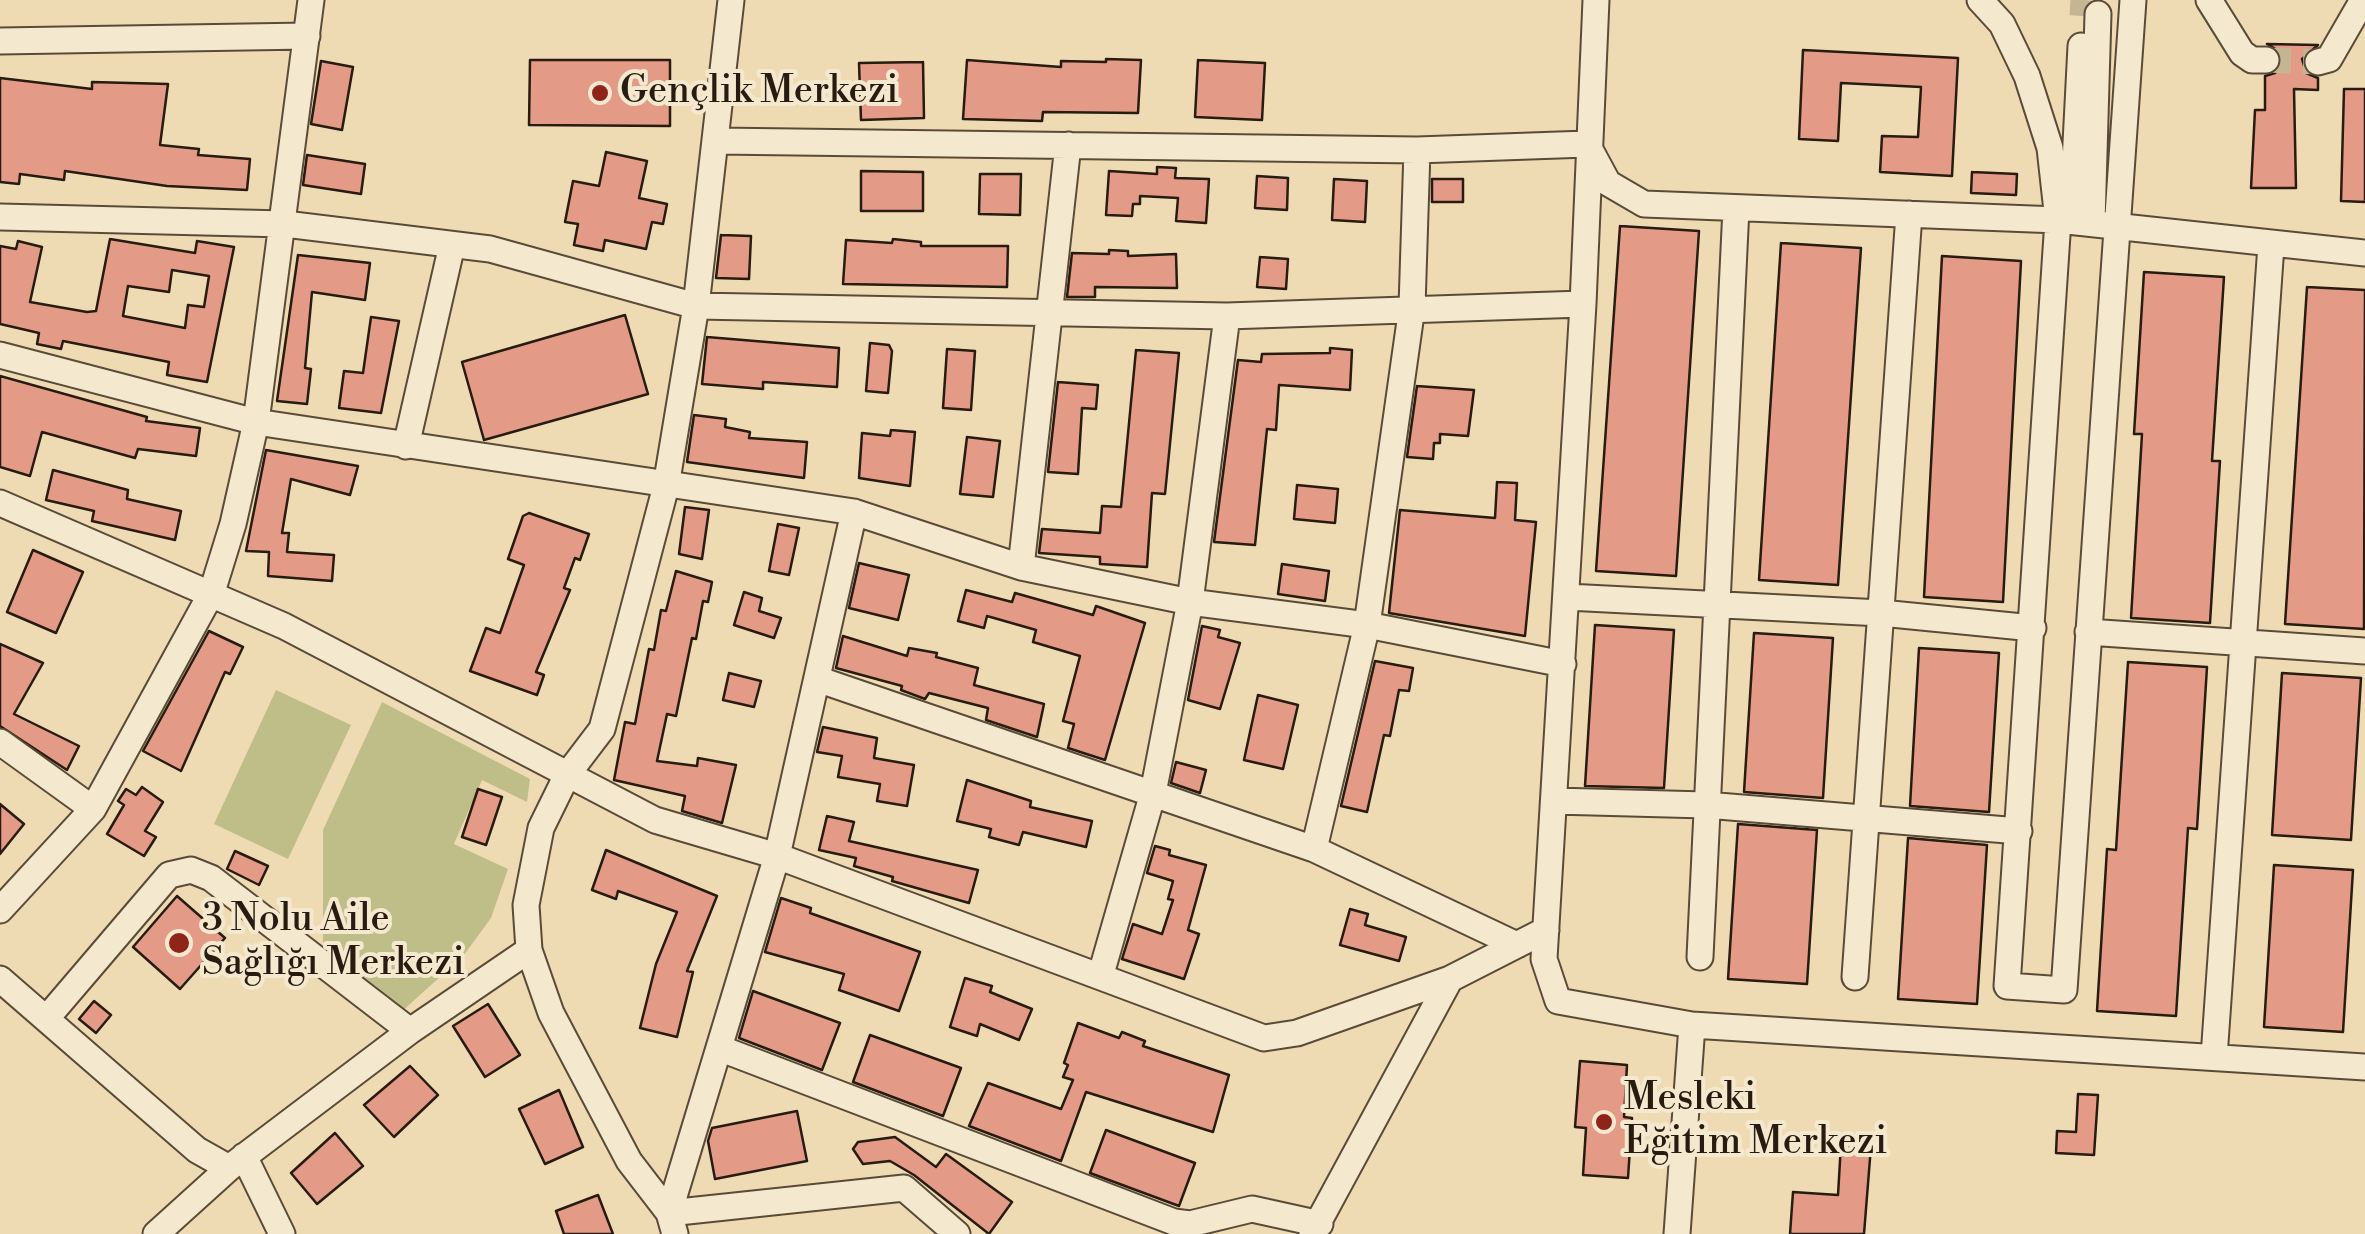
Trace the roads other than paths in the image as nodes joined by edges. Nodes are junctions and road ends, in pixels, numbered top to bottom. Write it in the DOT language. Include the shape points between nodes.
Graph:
graph roads {
  1 [pos="311,0"];
  2 [pos="731,0"];
  3 [pos="1596,0"];
  4 [pos="1980,0"];
  5 [pos="2133,0"];
  6 [pos="2208,0"];
  7 [pos="2363,0"];
  8 [pos="2090,15"];
  9 [pos="307,36"];
  10 [pos="0,41"];
  11 [pos="2266,60"];
  12 [pos="2318,62"];
  13 [pos="717,141"];
  14 [pos="1068,144"];
  15 [pos="1587,144"];
  16 [pos="1417,150"];
  17 [pos="1736,208"];
  18 [pos="1910,214"];
  19 [pos="0,216"];
  20 [pos="2085,223"];
  21 [pos="285,224"];
  22 [pos="452,245"];
  23 [pos="2271,245"];
  24 [pos="2365,252"];
  25 [pos="1583,304"];
  26 [pos="696,306"];
  27 [pos="1412,307"];
  28 [pos="1046,314"];
  29 [pos="1227,316"];
  30 [pos="0,355"];
  31 [pos="256,422"];
  32 [pos="406,446"];
  33 [pos="666,486"];
  34 [pos="0,503"];
  35 [pos="854,512"];
  36 [pos="1021,567"];
  37 [pos="212,592"];
  38 [pos="1567,597"];
  39 [pos="1190,602"];
  40 [pos="1715,602"];
  41 [pos="1881,612"];
  42 [pos="1368,625"];
  43 [pos="2033,628"];
  44 [pos="2088,632"];
  45 [pos="2244,644"];
  46 [pos="2365,651"];
  47 [pos="1564,664"];
  48 [pos="817,679"];
  49 [pos="0,742"];
  50 [pos="567,775"];
  51 [pos="1153,794"];
  52 [pos="1554,801"];
  53 [pos="1706,805"];
  54 [pos="92,809"];
  55 [pos="1868,816"];
  56 [pos="2018,831"];
  57 [pos="1314,849"];
  58 [pos="778,856"];
  59 [pos="0,910"];
  60 [pos="1546,930"];
  61 [pos="1517,945"];
  62 [pos="529,950"];
  63 [pos="1700,957"];
  64 [pos="1102,974"];
  65 [pos="1855,978"];
  66 [pos="1450,979"];
  67 [pos="0,980"];
  68 [pos="46,1020"];
  69 [pos="1692,1025"];
  70 [pos="410,1031"];
  71 [pos="719,1048"];
  72 [pos="2214,1057"];
  73 [pos="2365,1066"];
  74 [pos="237,1162"];
  75 [pos="672,1224"];
  76 [pos="1316,1229"];
  77 [pos="156,1234"];
  78 [pos="282,1234"];
  79 [pos="957,1234"];
  80 [pos="1677,1234"];
  1 -- 9 [label="street"];
  2 -- 13 [label="street"];
  3 -- 15 [label="street"];
  4 -- 20 [label="street" via="2002,24 2027,76 2050,148"];
  5 -- 20 [label="street"];
  6 -- 11 [label="street" via="2242,53"];
  7 -- 12 [label="street" via="2329,59"];
  8 -- 20 [label="street"];
  9 -- 10 [label="street"];
  9 -- 21 [label="street"];
  13 -- 14 [label="street"];
  13 -- 26 [label="street"];
  14 -- 16 [label="street"];
  14 -- 28 [label="street"];
  15 -- 16 [label="street"];
  15 -- 17 [label="street" via="1608,183 1644,204"];
  15 -- 25 [label="street"];
  16 -- 27 [label="street"];
  17 -- 18 [label="street"];
  17 -- 40 [label="street"];
  18 -- 20 [label="street"];
  18 -- 41 [label="street"];
  19 -- 21 [label="street"];
  20 -- 23 [label="street"];
  20 -- 43 [label="street"];
  20 -- 44 [label="street"];
  21 -- 22 [label="street"];
  21 -- 31 [label="street"];
  22 -- 26 [label="street"];
  22 -- 32 [label="street"];
  23 -- 24 [label="street"];
  23 -- 45 [label="street"];
  25 -- 27 [label="street"];
  25 -- 38 [label="street"];
  26 -- 28 [label="street"];
  26 -- 33 [label="street"];
  27 -- 29 [label="street"];
  27 -- 42 [label="street"];
  28 -- 29 [label="street"];
  28 -- 36 [label="street"];
  29 -- 39 [label="street"];
  30 -- 31 [label="street"];
  31 -- 32 [label="street"];
  31 -- 37 [label="street"];
  32 -- 33 [label="street"];
  33 -- 35 [label="street"];
  33 -- 50 [label="street" via="602,728"];
  34 -- 37 [label="street"];
  35 -- 36 [label="street"];
  35 -- 48 [label="street"];
  36 -- 39 [label="street"];
  37 -- 50 [label="street"];
  37 -- 54 [label="street"];
  38 -- 40 [label="street"];
  38 -- 47 [label="street"];
  39 -- 42 [label="street"];
  39 -- 51 [label="street"];
  40 -- 41 [label="street"];
  40 -- 53 [label="street"];
  41 -- 43 [label="street"];
  41 -- 55 [label="street"];
  42 -- 47 [label="street"];
  42 -- 57 [label="street"];
  43 -- 56 [label="street"];
  44 -- 45 [label="street"];
  44 -- 56 [label="street" via="2064,990 2008,986"];
  45 -- 46 [label="street"];
  45 -- 72 [label="street"];
  47 -- 52 [label="street"];
  48 -- 51 [label="street"];
  48 -- 58 [label="street"];
  49 -- 54 [label="street"];
  50 -- 58 [label="street" via="654,820"];
  50 -- 62 [label="street" via="542,828 526,905"];
  51 -- 57 [label="street"];
  51 -- 64 [label="street"];
  52 -- 53 [label="street"];
  52 -- 60 [label="street"];
  53 -- 55 [label="street"];
  53 -- 63 [label="street"];
  54 -- 59 [label="street"];
  55 -- 56 [label="street"];
  55 -- 65 [label="street"];
  57 -- 61 [label="street"];
  58 -- 64 [label="street"];
  58 -- 71 [label="street"];
  60 -- 61 [label="street"];
  60 -- 69 [label="street" via="1544,960 1558,1002"];
  61 -- 66 [label="street"];
  62 -- 70 [label="street"];
  62 -- 75 [label="street" via="552,1012 629,1161"];
  64 -- 66 [label="street" via="1264,1038 1297,1033"];
  66 -- 76 [label="street"];
  67 -- 68 [label="street"];
  68 -- 70 [label="street" via="170,875 191,870"];
  68 -- 74 [label="street" via="197,1150"];
  69 -- 72 [label="street"];
  69 -- 80 [label="street"];
  70 -- 74 [label="street"];
  71 -- 75 [label="street"];
  71 -- 76 [label="street" via="1174,1222 1252,1210"];
  72 -- 73 [label="street"];
  74 -- 77 [label="street"];
  74 -- 78 [label="street"];
  75 -- 79 [label="street" via="904,1188"];
}
